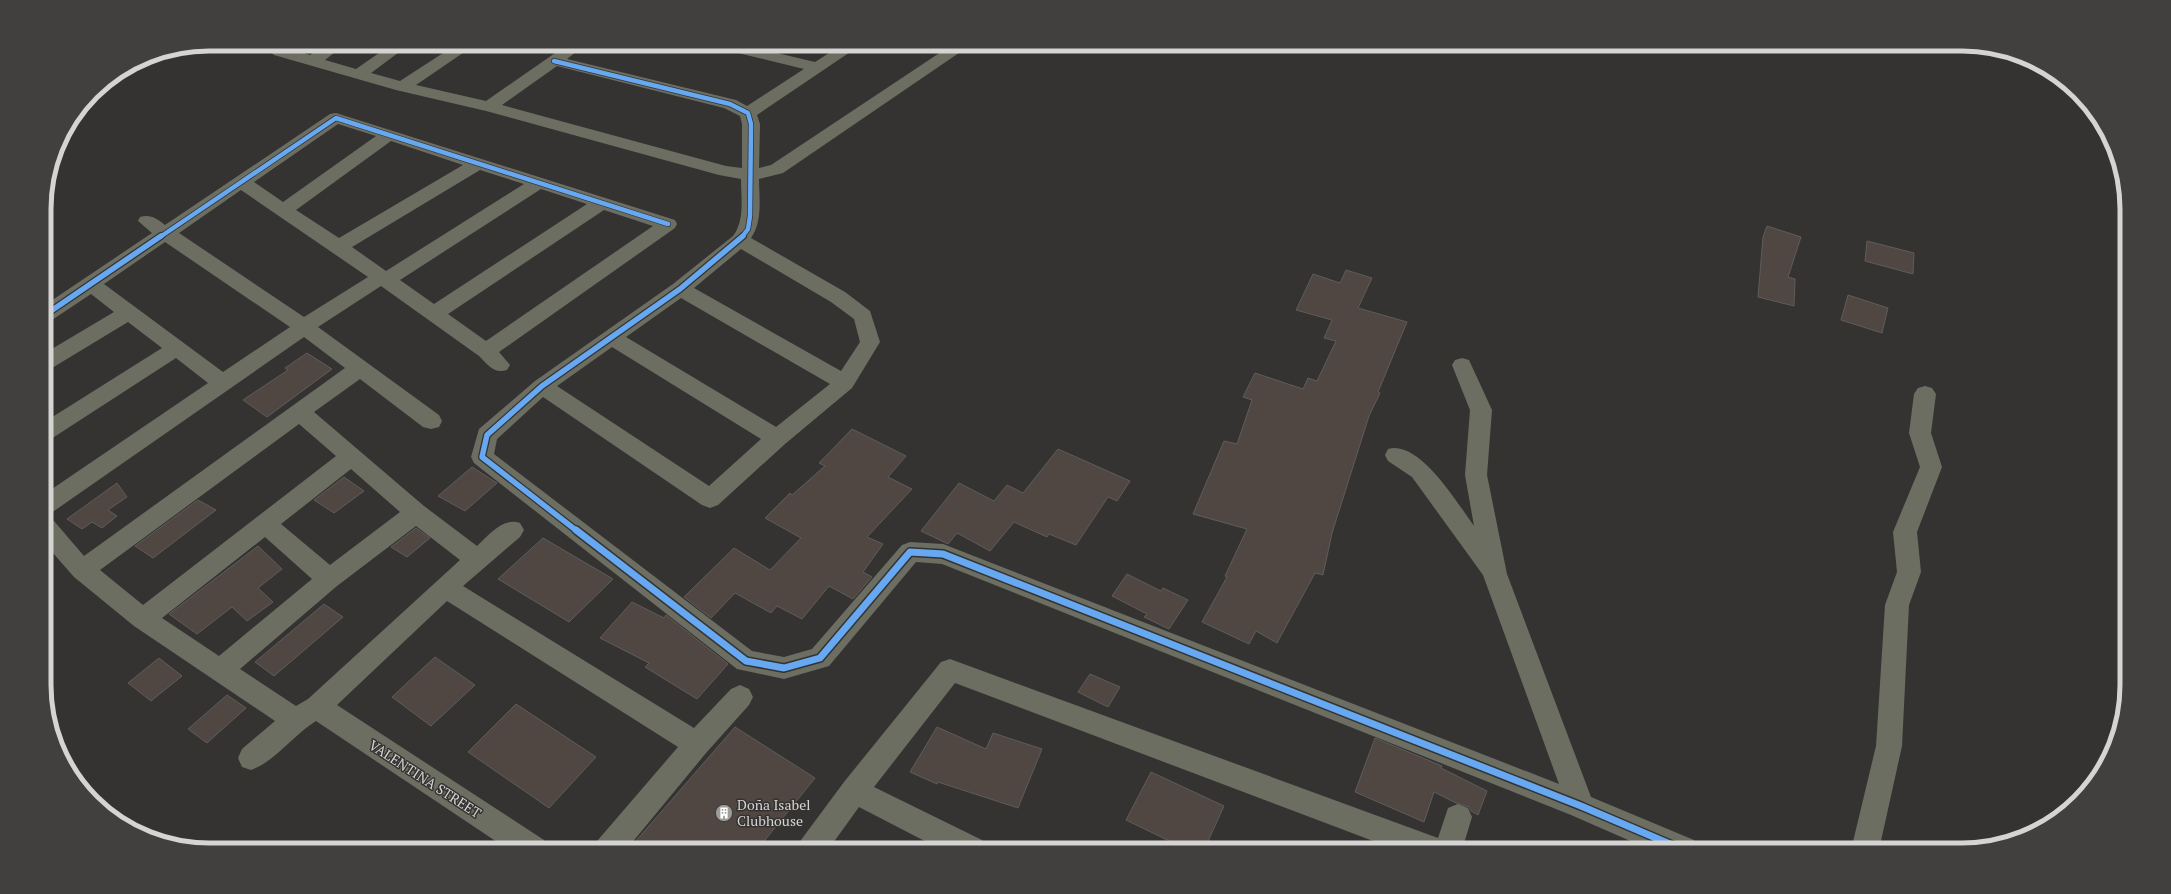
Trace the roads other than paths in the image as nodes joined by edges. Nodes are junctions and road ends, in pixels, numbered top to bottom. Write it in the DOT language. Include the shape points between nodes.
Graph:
graph roads {
  1 [pos="279,51"];
  2 [pos="327,51"];
  3 [pos="392,51"];
  4 [pos="458,51"];
  5 [pos="567,51"];
  6 [pos="748,51"];
  7 [pos="844,51"];
  8 [pos="949,51"];
  9 [pos="312,61"];
  10 [pos="554,61"];
  11 [pos="818,68"];
  12 [pos="358,75"];
  13 [pos="402,88"];
  14 [pos="489,107"];
  15 [pos="748,113"];
  16 [pos="390,134"];
  17 [pos="477,164"];
  18 [pos="751,175"];
  19 [pos="242,182"];
  20 [pos="538,183"];
  21 [pos="602,202"];
  22 [pos="284,210"];
  23 [pos="147,221"];
  24 [pos="164,233"];
  25 [pos="740,240"];
  26 [pos="339,247"];
  27 [pos="383,279"];
  28 [pos="91,284"];
  29 [pos="680,289"];
  30 [pos="51,311"];
  31 [pos="129,312"];
  32 [pos="434,314"];
  33 [pos="304,327"];
  34 [pos="611,337"];
  35 [pos="175,349"];
  36 [pos="486,351"];
  37 [pos="51,359"];
  38 [pos="500,365"];
  39 [pos="1462,365"];
  40 [pos="360,368"];
  41 [pos="223,383"];
  42 [pos="845,383"];
  43 [pos="542,386"];
  44 [pos="1925,394"];
  45 [pos="300,412"];
  46 [pos="430,420"];
  47 [pos="51,428"];
  48 [pos="777,438"];
  49 [pos="1396,455"];
  50 [pos="352,456"];
  51 [pos="51,502"];
  52 [pos="416,513"];
  53 [pos="265,524"];
  54 [pos="512,530"];
  55 [pos="51,534"];
  56 [pos="476,559"];
  57 [pos="82,570"];
  58 [pos="1495,574"];
  59 [pos="329,579"];
  60 [pos="445,587"];
  61 [pos="143,619"];
  62 [pos="220,671"];
  63 [pos="740,697"];
  64 [pos="306,714"];
  65 [pos="697,744"];
  66 [pos="251,758"];
  67 [pos="854,791"];
  68 [pos="1580,806"];
  69 [pos="1458,817"];
  70 [pos="522,843"];
  71 [pos="614,843"];
  72 [pos="816,843"];
  73 [pos="958,843"];
  74 [pos="1415,843"];
  75 [pos="1450,843"];
  76 [pos="1667,843"];
  77 [pos="1866,843"];
  1 -- 9 [label="street"];
  2 -- 9 [label="street"];
  3 -- 12 [label="street"];
  4 -- 13 [label="street"];
  5 -- 10 [label="street"];
  6 -- 11 [label="street"];
  7 -- 11 [label="street"];
  8 -- 18 [label="street" via="777,170"];
  9 -- 12 [label="street"];
  10 -- 14 [label="street"];
  10 -- 15 [label="street" via="730,104"];
  11 -- 15 [label="street"];
  12 -- 13 [label="street"];
  13 -- 14 [label="street"];
  14 -- 18 [label="street" via="726,171"];
  15 -- 18 [label="street" via="751,124"];
  16 -- 17 [label="street"];
  16 -- 19 [label="street" via="336,118"];
  16 -- 22 [label="street"];
  17 -- 20 [label="street"];
  17 -- 26 [label="street"];
  18 -- 25 [label="street" via="748,229"];
  19 -- 22 [label="street"];
  19 -- 24 [label="street"];
  20 -- 21 [label="street"];
  20 -- 27 [label="street"];
  21 -- 32 [label="street"];
  21 -- 36 [label="street" via="668,224"];
  22 -- 26 [label="street"];
  23 -- 24 [label="street"];
  24 -- 28 [label="street"];
  24 -- 33 [label="street"];
  25 -- 29 [label="street"];
  25 -- 42 [label="street" via="838,297 863,316 870,342"];
  26 -- 27 [label="street"];
  27 -- 32 [label="street"];
  27 -- 33 [label="street"];
  28 -- 30 [label="street"];
  28 -- 31 [label="street"];
  29 -- 34 [label="street"];
  29 -- 42 [label="street"];
  31 -- 35 [label="street"];
  31 -- 37 [label="street"];
  32 -- 36 [label="street"];
  33 -- 40 [label="street"];
  33 -- 41 [label="street"];
  34 -- 43 [label="street"];
  34 -- 48 [label="street"];
  35 -- 41 [label="street"];
  35 -- 47 [label="street"];
  36 -- 38 [label="street"];
  39 -- 58 [label="street" via="1481,410 1476,475"];
  40 -- 45 [label="street"];
  40 -- 46 [label="street"];
  41 -- 51 [label="street"];
  42 -- 48 [label="street"];
  43 -- 48 [label="street" via="710,499"];
  43 -- 68 [label="street" via="487,435 482,457 746,661 784,668 820,658 910,552 943,554"];
  44 -- 77 [label="street" via="1920,433 1931,467 1905,532 1909,572 1897,605 1889,746"];
  45 -- 50 [label="street"];
  45 -- 57 [label="street"];
  49 -- 58 [label="street" via="1420,471 1444,500"];
  50 -- 52 [label="street"];
  50 -- 53 [label="street"];
  52 -- 56 [label="street"];
  52 -- 59 [label="street"];
  53 -- 59 [label="street"];
  53 -- 61 [label="street"];
  54 -- 56 [label="street"];
  55 -- 57 [label="street, VALENTINA STREET"];
  56 -- 60 [label="street"];
  57 -- 61 [label="street, VALENTINA STREET"];
  58 -- 68 [label="street"];
  59 -- 62 [label="street"];
  60 -- 64 [label="street"];
  60 -- 65 [label="street"];
  61 -- 62 [label="street, VALENTINA STREET"];
  62 -- 64 [label="street, VALENTINA STREET"];
  63 -- 65 [label="street"];
  64 -- 66 [label="street"];
  64 -- 70 [label="street, VALENTINA STREET"];
  65 -- 71 [label="street"];
  67 -- 72 [label="street"];
  67 -- 73 [label="street"];
  67 -- 74 [label="street" via="950,670"];
  68 -- 76 [label="street"];
  69 -- 75 [label="street"];
}
